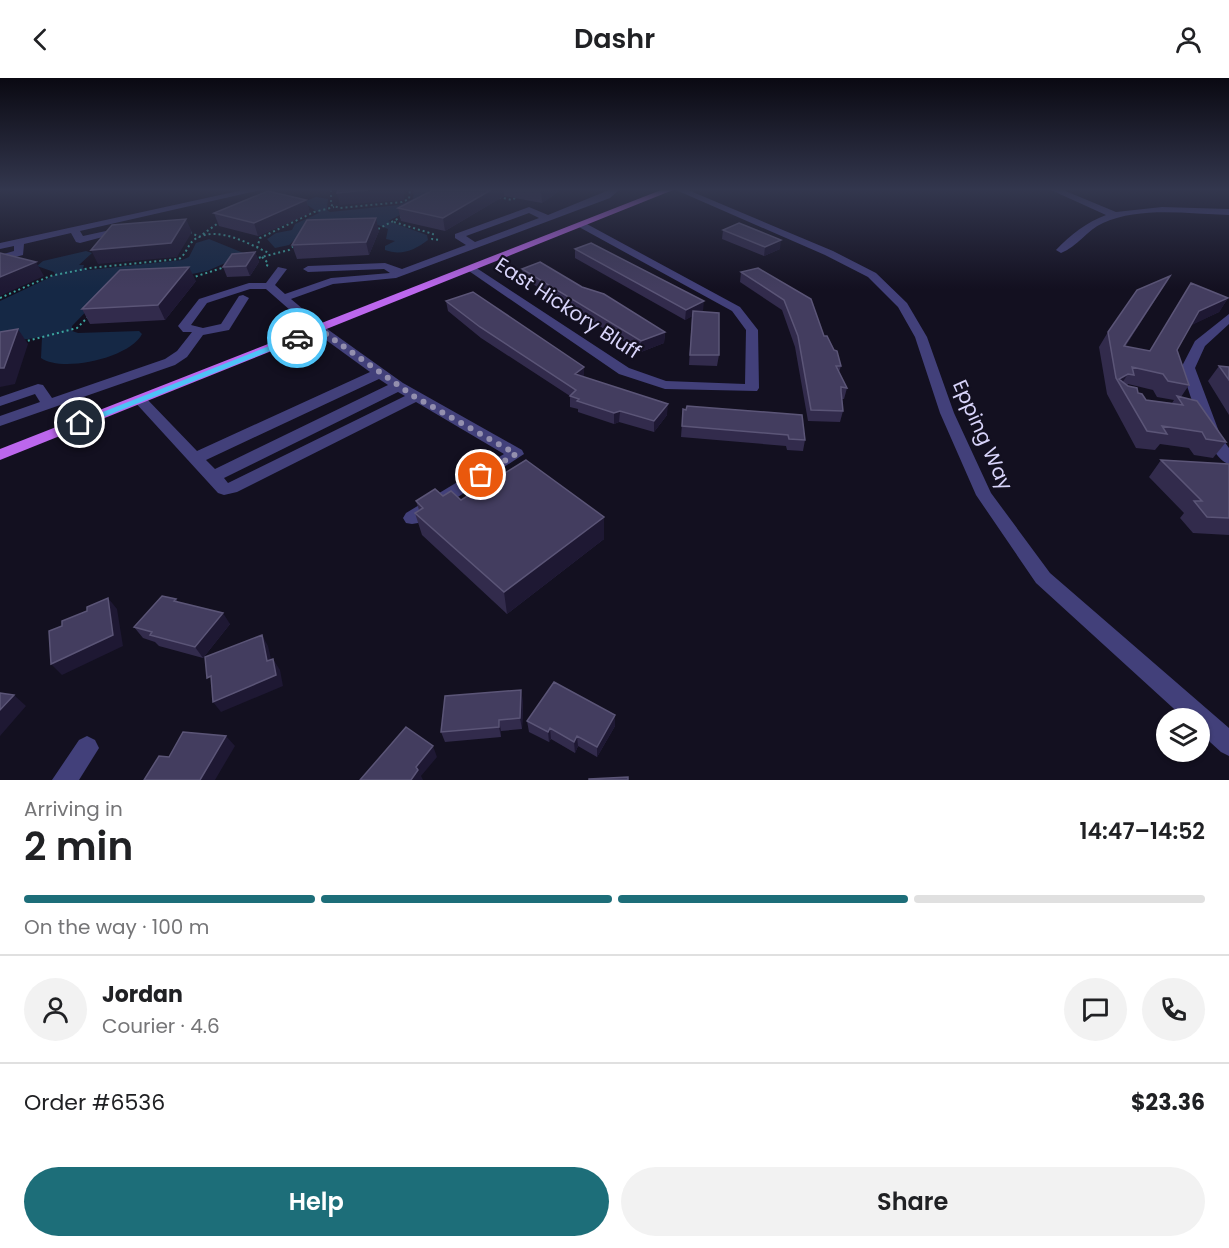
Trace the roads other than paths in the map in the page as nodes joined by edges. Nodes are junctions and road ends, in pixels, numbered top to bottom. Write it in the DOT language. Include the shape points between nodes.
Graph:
graph roads {
  1 [pos="107,223"];
  2 [pos="157,223"];
  3 [pos="494,223"];
  4 [pos="534,223"];
  5 [pos="588,223"];
  6 [pos="757,223"];
  7 [pos="1094,223"];
  8 [pos="582,225"];
  9 [pos="74,230"];
  10 [pos="19,242"];
  11 [pos="474,245"];
  12 [pos="0,246"];
  13 [pos="1061,250"];
  14 [pos="0,258"];
  15 [pos="282,269"];
  16 [pos="308,269"];
  17 [pos="471,269"];
  18 [pos="401,272"];
  19 [pos="269,286"];
  20 [pos="243,298"];
  21 [pos="283,298"];
  22 [pos="1229,318"];
  23 [pos="319,329"];
  24 [pos="199,332"];
  25 [pos="380,373"];
  26 [pos="398,386"];
  27 [pos="415,397"];
  28 [pos="140,400"];
  29 [pos="0,402"];
  30 [pos="49,404"];
  31 [pos="1183,408"];
  32 [pos="1204,412"];
  33 [pos="0,421"];
  34 [pos="0,455"];
  35 [pos="196,458"];
  36 [pos="1229,459"];
  37 [pos="213,477"];
  38 [pos="412,518"];
  39 [pos="1229,744"];
  40 [pos="87,748"];
  41 [pos="64,780"];
  1 -- 9 [label="street"];
  2 -- 9 [label="street" via="80,240"];
  3 -- 11 [label="street" via="458,236"];
  4 -- 11 [label="street"];
  5 -- 8 [label="main road"];
  6 -- 39 [label="street, Epping Way" via="872,275 903,305 921,337 947,413 984,495 1042,578"];
  7 -- 13 [label="street"];
  8 -- 17 [label="main road"];
  8 -- 17 [label="street, East Hickory Bluff" via="736,309 752,330 752,388 665,385 624,371"];
  9 -- 10 [label="street"];
  10 -- 12 [label="street"];
  10 -- 14 [label="street" via="19,253"];
  11 -- 18 [label="street"];
  15 -- 19 [label="street"];
  16 -- 18 [label="street" via="385,266"];
  17 -- 23 [label="main road"];
  18 -- 21 [label="street" via="383,278 331,281"];
  19 -- 21 [label="street"];
  19 -- 24 [label="street" via="249,286 203,301 184,326"];
  20 -- 24 [label="street" via="225,327"];
  21 -- 23 [label="street"];
  22 -- 32 [label="street" via="1198,344 1188,368"];
  23 -- 25 [label="street"];
  23 -- 28 [label="main road"];
  24 -- 30 [label="street" via="182,354 170,362"];
  25 -- 26 [label="street"];
  25 -- 35 [label="street"];
  26 -- 27 [label="street"];
  26 -- 37 [label="street"];
  27 -- 37 [label="street" via="242,484 224,489"];
  27 -- 38 [label="street" via="516,454"];
  28 -- 34 [label="main road"];
  28 -- 35 [label="street"];
  29 -- 30 [label="street" via="38,388"];
  30 -- 33 [label="street"];
  31 -- 32 [label="street"];
  32 -- 36 [label="street" via="1214,438"];
  35 -- 37 [label="street"];
  40 -- 41 [label="street"];
}
